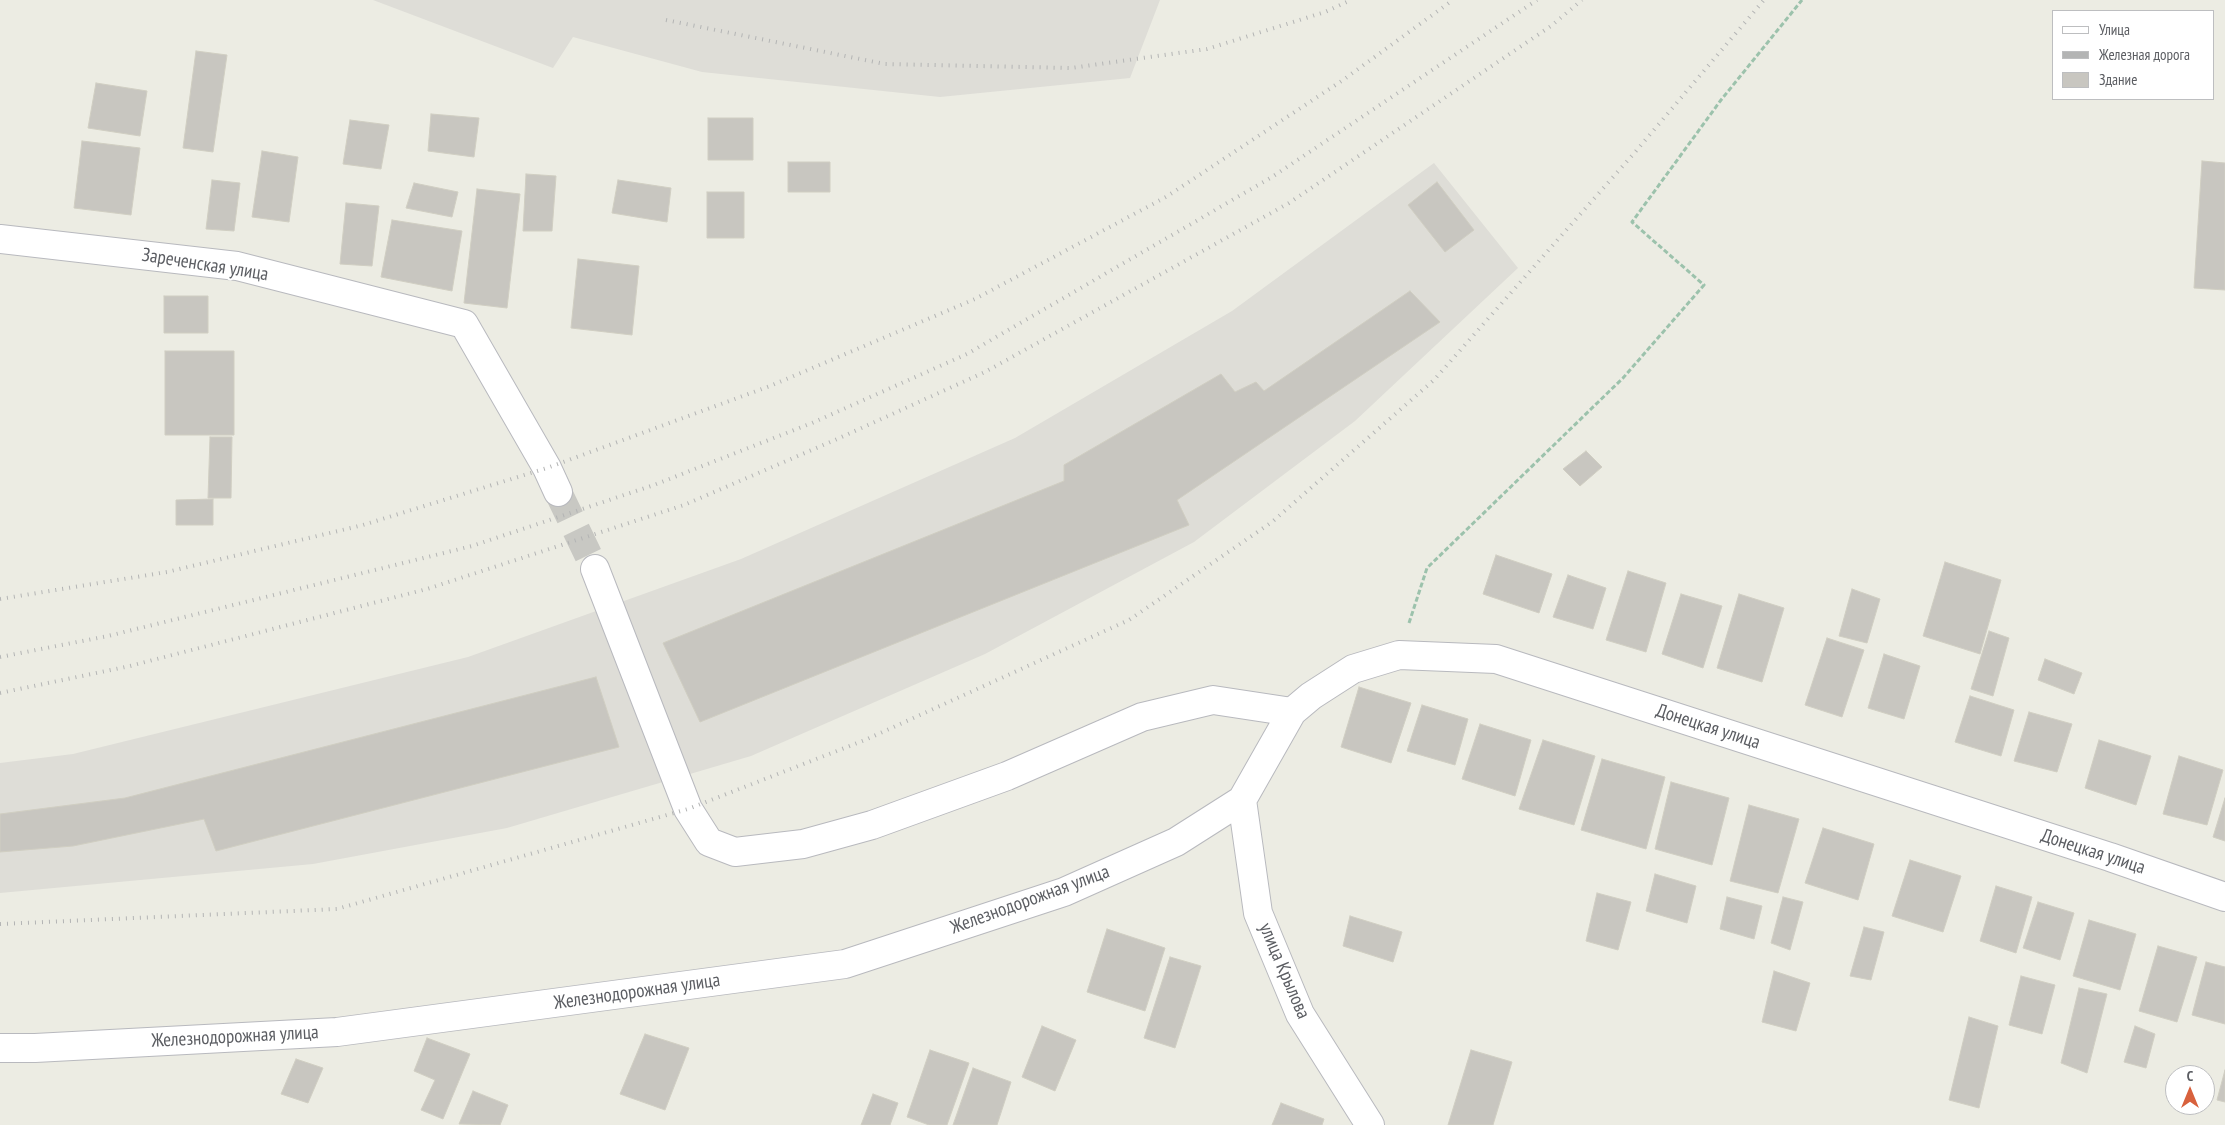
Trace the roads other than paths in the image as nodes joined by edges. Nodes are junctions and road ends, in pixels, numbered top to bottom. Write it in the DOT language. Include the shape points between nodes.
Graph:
graph roads {
  1 [pos="0,239"];
  2 [pos="558,492"];
  3 [pos="595,569"];
  4 [pos="1292,712"];
  5 [pos="1242,800"];
  6 [pos="2225,897"];
  7 [pos="0,1048"];
  8 [pos="1370,1125"];
  1 -- 2 [label="street, Зареченская улица" via="237,266 464,324"];
  3 -- 4 [label="street" via="688,810 708,842 735,852 804,844 872,825 1007,776 1142,717 1212,700"];
  4 -- 5 [label="street, Донецкая улица"];
  4 -- 6 [label="street, Донецкая улица" via="1353,669 1399,655 1496,658"];
  5 -- 7 [label="street, Железнодорожная улица" via="1176,842 1064,892 845,964 337,1032"];
  5 -- 8 [label="street, улица Крылова" via="1258,913 1300,1014"];
}
